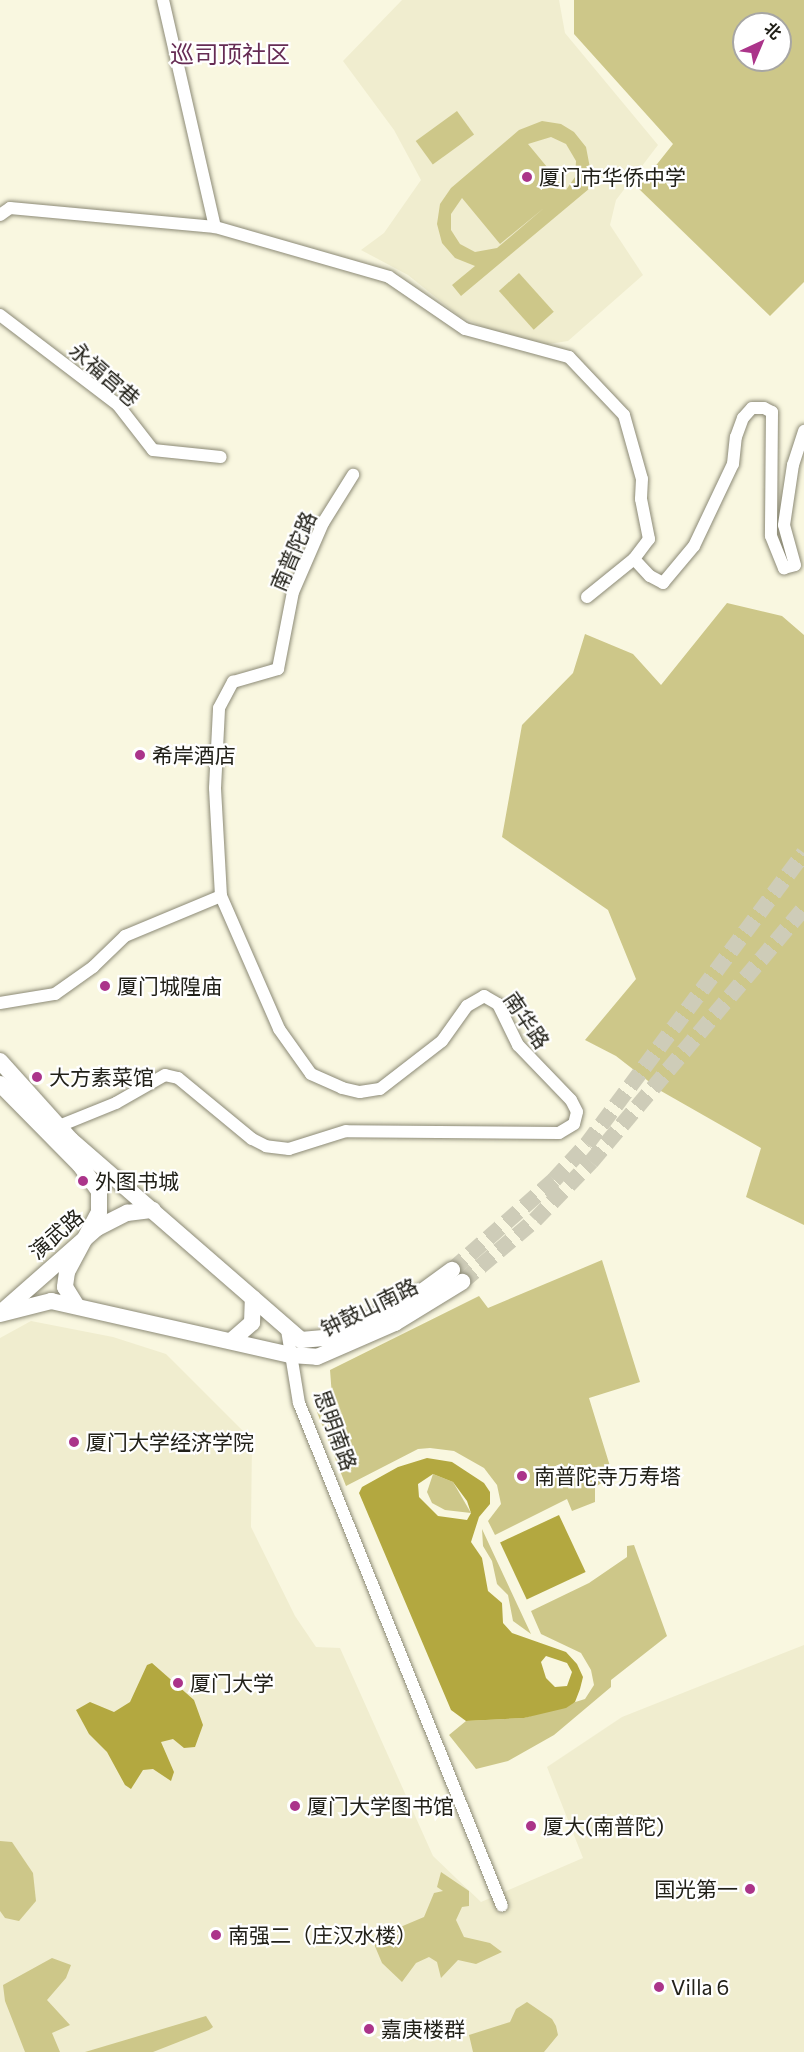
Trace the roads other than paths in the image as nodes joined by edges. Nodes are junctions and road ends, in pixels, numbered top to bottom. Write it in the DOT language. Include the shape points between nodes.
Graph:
graph roads {
  1 [pos="163,0"];
  2 [pos="0,215"];
  3 [pos="215,226"];
  4 [pos="0,315"];
  5 [pos="804,431"];
  6 [pos="221,457"];
  7 [pos="352,475"];
  8 [pos="634,559"];
  9 [pos="587,597"];
  10 [pos="221,896"];
  11 [pos="0,1003"];
  12 [pos="0,1061"];
  13 [pos="0,1084"];
  14 [pos="59,1126"];
  15 [pos="153,1210"];
  16 [pos="83,1240"];
  17 [pos="253,1298"];
  18 [pos="77,1306"];
  19 [pos="0,1313"];
  20 [pos="287,1330"];
  21 [pos="231,1341"];
  22 [pos="291,1355"];
  23 [pos="502,1906"];
  1 -- 3 [label="street"];
  2 -- 3 [label="street" via="10,208"];
  3 -- 8 [label="street" via="389,277 465,329 569,357 624,415 642,479 641,499 649,539"];
  4 -- 6 [label="street, 永福宫巷" via="118,405 153,450"];
  5 -- 8 [label="street" via="793,465 784,525 795,566 784,568 771,536 773,426 772,412 764,408 752,408 743,418 736,437 734,464 694,546 673,573 663,583"];
  7 -- 10 [label="street, 南普陀路" via="323,523 293,592 278,669 233,682 219,708 215,788"];
  8 -- 9 [label="street"];
  10 -- 11 [label="street" via="125,936 93,968 55,994"];
  10 -- 14 [label="street, 南华路" via="279,1029 311,1074 360,1092 380,1089 442,1041 467,1006 484,996 498,1004 518,1045 533,1064 571,1100 577,1112 574,1124 559,1133 517,1135 346,1131 289,1149 266,1146 252,1139 178,1078 165,1075 116,1103"];
  12 -- 14 [label="main road"];
  13 -- 16 [label="main road" via="94,1180 101,1205"];
  14 -- 15 [label="main road"];
  15 -- 16 [label="main road, 演武路" via="117,1216"];
  15 -- 17 [label="main road"];
  16 -- 18 [label="main road" via="67,1272 65,1287"];
  16 -- 19 [label="main road, 演武路"];
  17 -- 20 [label="main road"];
  17 -- 21 [label="main road" via="252,1323"];
  18 -- 19 [label="main road, 钟鼓山南路" via="51,1301"];
  18 -- 21 [label="main road, 钟鼓山南路"];
  20 -- 22 [label="street, 思明南路"];
  20 -- 22 [label="main road, 钟鼓山南路" via="301,1340 335,1337 457,1276 396,1323 317,1357"];
  21 -- 22 [label="main road, 钟鼓山南路"];
  22 -- 23 [label="street, 思明南路" via="299,1403"];
}
